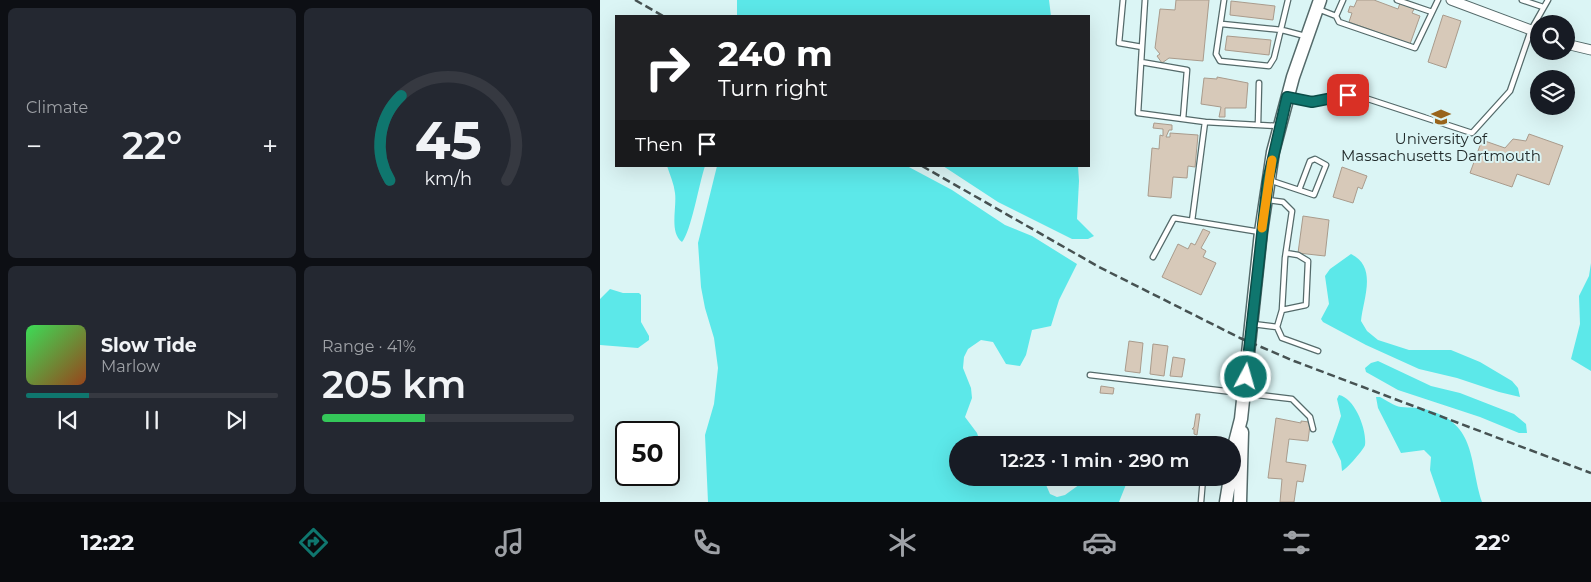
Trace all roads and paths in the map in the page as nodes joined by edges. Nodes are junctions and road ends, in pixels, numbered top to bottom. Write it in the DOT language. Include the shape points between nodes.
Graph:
graph roads {
  1 [pos="1123,0"];
  2 [pos="1144,0"];
  3 [pos="1224,0"];
  4 [pos="1288,0"];
  5 [pos="1343,0"];
  6 [pos="1397,0"];
  7 [pos="1438,0"];
  8 [pos="1454,0"];
  9 [pos="1522,0"];
  10 [pos="1548,0"];
  11 [pos="1318,4"];
  12 [pos="1544,7"];
  13 [pos="1432,12"];
  14 [pos="1541,15"];
  15 [pos="1336,16"];
  16 [pos="1222,24"];
  17 [pos="1282,30"];
  18 [pos="1530,30"];
  19 [pos="1306,36"];
  20 [pos="1530,44"];
  21 [pos="1575,46"];
  22 [pos="1142,47"];
  23 [pos="1591,50"];
  24 [pos="1141,62"];
  25 [pos="1260,83"];
  26 [pos="1287,97"];
  27 [pos="1183,119"];
  28 [pos="1204,122"];
  29 [pos="1258,125"];
  30 [pos="1279,126"];
  31 [pos="1268,180"];
  32 [pos="1299,190"];
  33 [pos="1265,200"];
  34 [pos="1192,221"];
  35 [pos="1261,232"];
  36 [pos="1286,252"];
  37 [pos="1153,257"];
  38 [pos="1282,310"];
  39 [pos="1252,324"];
  40 [pos="1277,327"];
  41 [pos="1318,351"];
  42 [pos="1090,375"];
  43 [pos="1244,394"];
  44 [pos="1241,419"];
  45 [pos="1313,430"];
  46 [pos="1237,436"];
  47 [pos="1203,486"];
  48 [pos="1229,486"];
  49 [pos="1202,502"];
  50 [pos="1226,502"];
  51 [pos="1240,502"];
  1 -- 22 [label="lane" via="1119,43"];
  2 -- 22 [label="lane"];
  3 -- 16 [label="lane"];
  4 -- 17 [label="lane"];
  5 -- 15 [label="lane"];
  6 -- 13 [label="lane"];
  7 -- 13 [label="lane"];
  8 -- 18 [label="street"];
  9 -- 12 [label="lane"];
  10 -- 12 [label="lane"];
  11 -- 15 [label="lane"];
  11 -- 19 [label="main road"];
  12 -- 14 [label="lane"];
  13 -- 15 [label="lane" via="1415,48 1339,22"];
  16 -- 17 [label="lane"];
  16 -- 17 [label="lane" via="1216,54 1220,61 1270,66"];
  17 -- 19 [label="lane"];
  19 -- 26 [label="main road"];
  20 -- 26 [label="lane" via="1510,91 1472,133 1359,96 1342,95 1306,102"];
  21 -- 23 [label="street"];
  22 -- 24 [label="lane"];
  24 -- 27 [label="lane" via="1187,70"];
  24 -- 27 [label="lane" via="1138,113"];
  25 -- 29 [label="lane"];
  26 -- 30 [label="main road"];
  27 -- 28 [label="lane"];
  28 -- 29 [label="lane"];
  28 -- 34 [label="lane"];
  29 -- 30 [label="lane"];
  30 -- 31 [label="main road"];
  31 -- 32 [label="lane"];
  31 -- 33 [label="main road"];
  32 -- 32 [label="lane" via="1309,195 1316,194 1325,163 1315,159 1310,161"];
  33 -- 35 [label="main road"];
  33 -- 36 [label="lane" via="1283,202 1292,211"];
  34 -- 35 [label="lane"];
  34 -- 37 [label="lane" via="1174,218"];
  35 -- 39 [label="main road"];
  36 -- 38 [label="lane"];
  36 -- 38 [label="lane" via="1308,261 1306,305"];
  38 -- 40 [label="lane"];
  39 -- 40 [label="lane"];
  39 -- 43 [label="main road"];
  40 -- 41 [label="lane" via="1282,338"];
  42 -- 43 [label="lane"];
  43 -- 44 [label="main road"];
  43 -- 45 [label="lane" via="1295,400 1312,420"];
  44 -- 46 [label="main road"];
  44 -- 51 [label="main road"];
  47 -- 49 [label="lane"];
  48 -- 50 [label="main road"];
}
